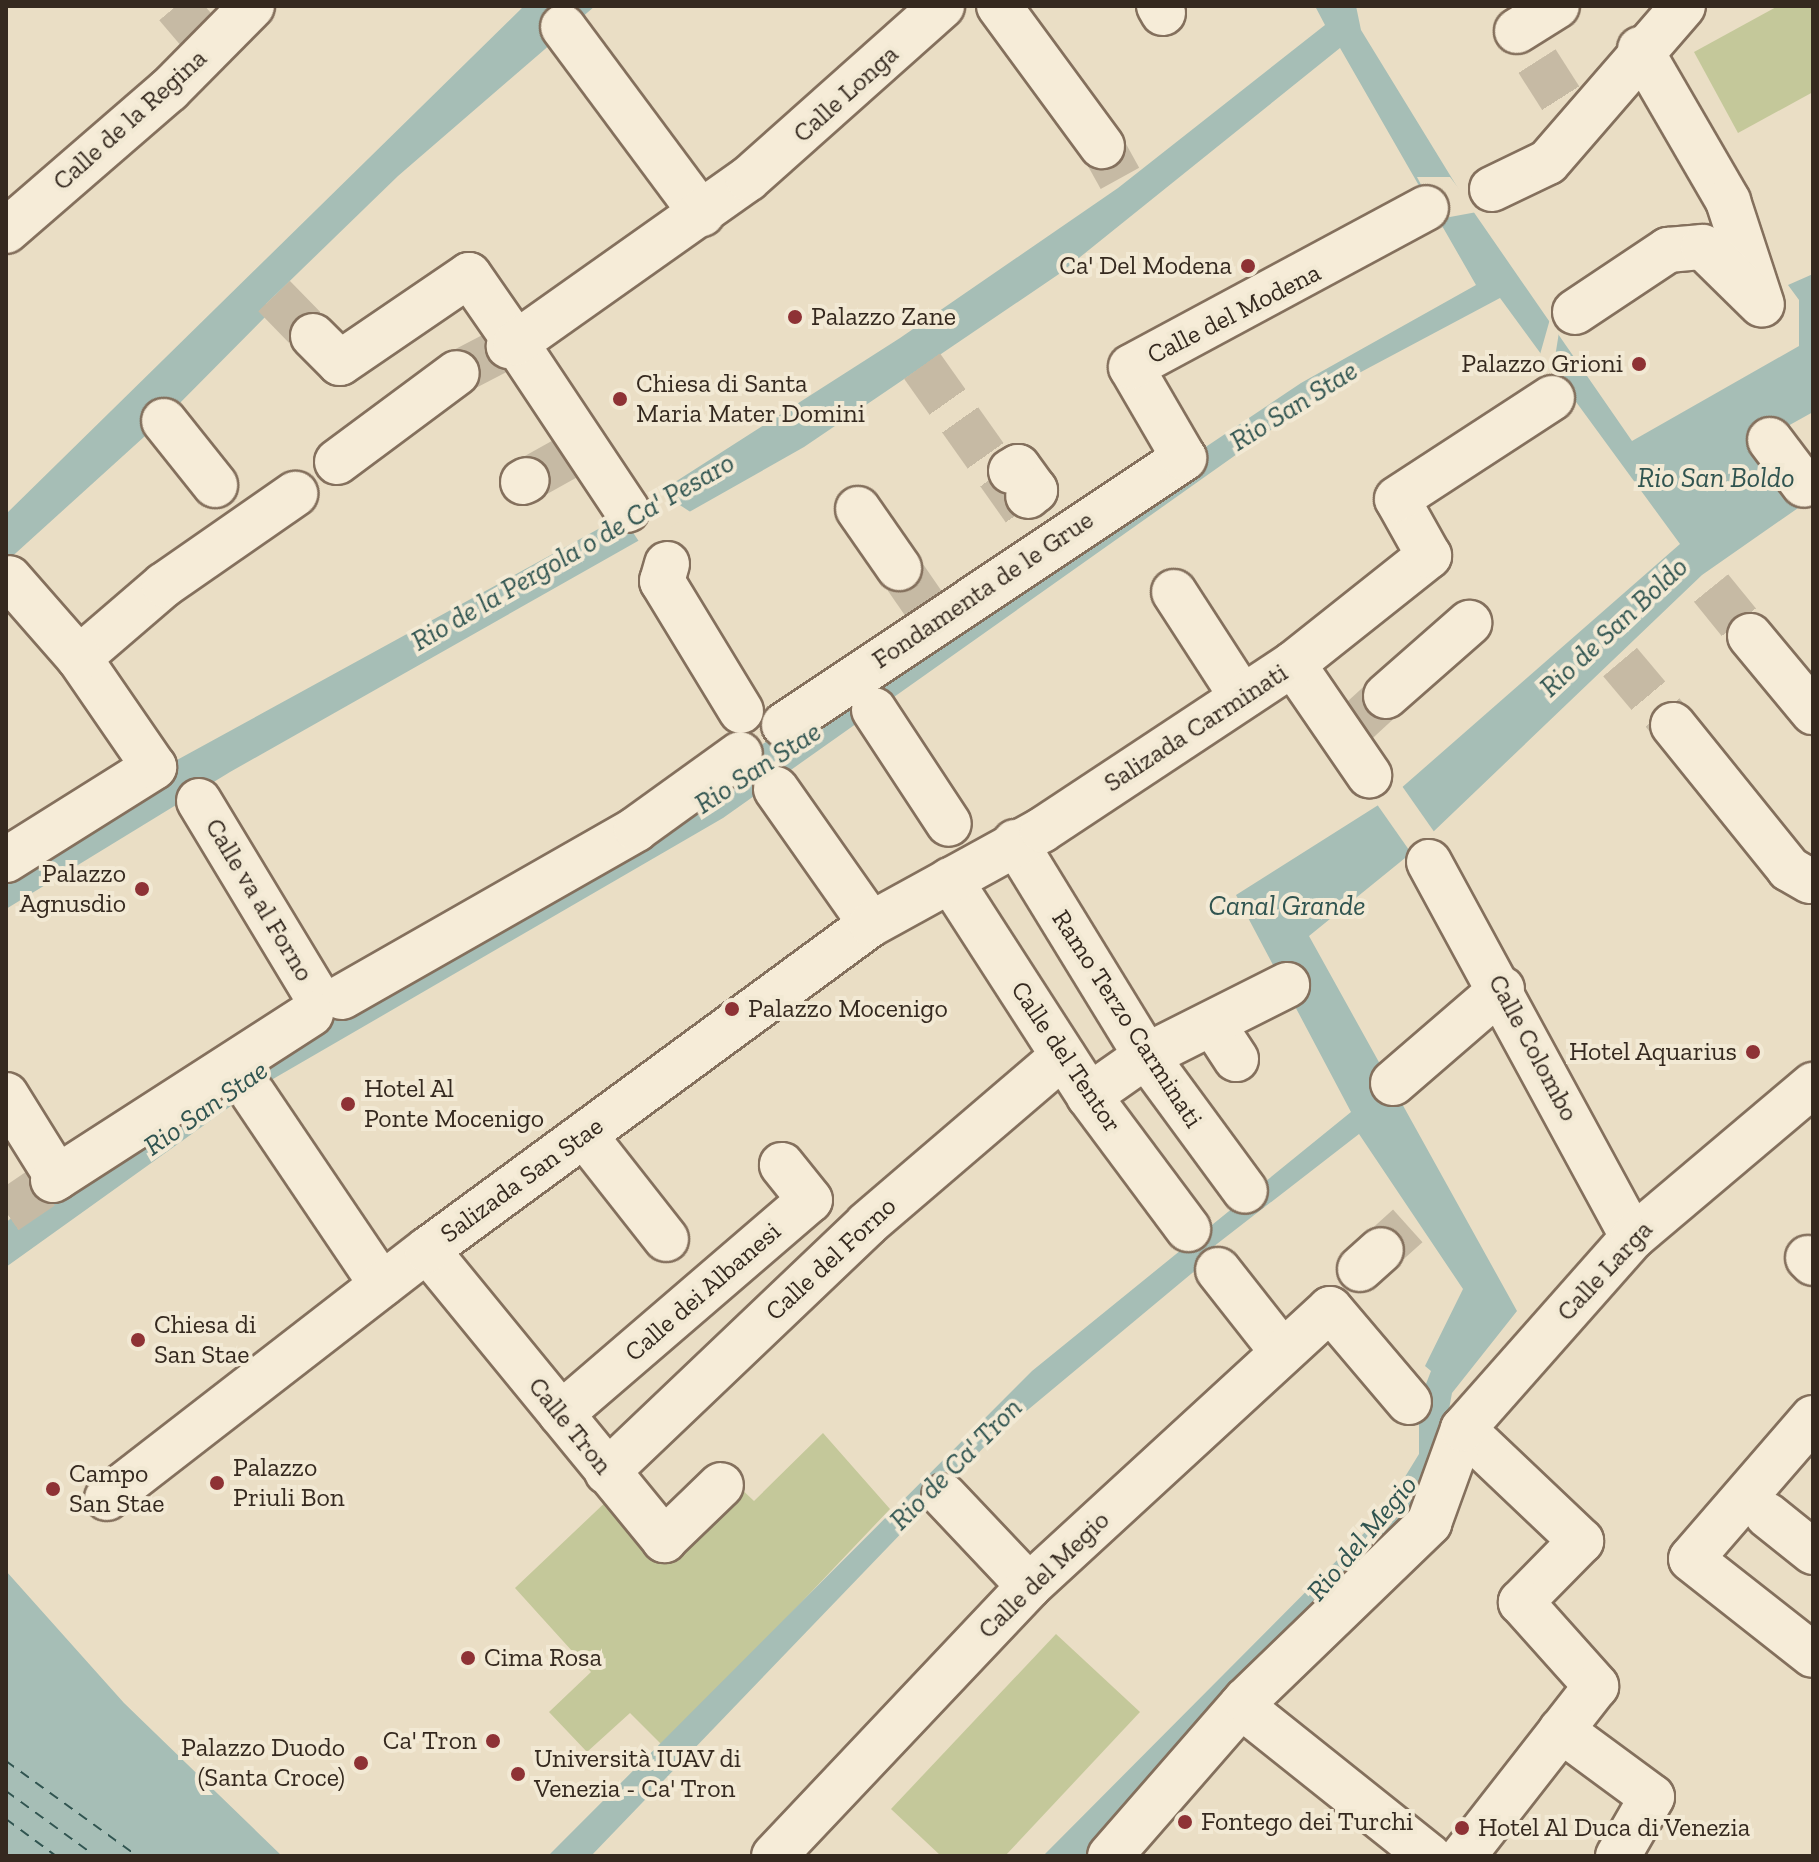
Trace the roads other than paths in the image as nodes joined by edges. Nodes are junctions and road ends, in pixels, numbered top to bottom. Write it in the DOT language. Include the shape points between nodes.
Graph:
graph roads {
  1 [pos="252,6"];
  2 [pos="942,6"];
  3 [pos="999,6"];
  4 [pos="1557,6"];
  5 [pos="1683,6"];
  6 [pos="563,27"];
  7 [pos="1523,40"];
  8 [pos="1649,64"];
  9 [pos="1102,146"];
  10 [pos="1492,189"];
  11 [pos="1426,208"];
  12 [pos="702,214"];
  13 [pos="9,223"];
  14 [pos="1575,312"];
  15 [pos="313,336"];
  16 [pos="513,344"];
  17 [pos="457,373"];
  18 [pos="1552,398"];
  19 [pos="164,421"];
  20 [pos="1772,446"];
  21 [pos="1184,458"];
  22 [pos="337,462"];
  23 [pos="1804,485"];
  24 [pos="295,494"];
  25 [pos="858,509"];
  26 [pos="627,510"];
  27 [pos="203,559"];
  28 [pos="667,564"];
  29 [pos="899,568"];
  30 [pos="9,578"];
  31 [pos="1174,592"];
  32 [pos="1469,623"];
  33 [pos="1750,636"];
  34 [pos="79,658"];
  35 [pos="1293,664"];
  36 [pos="1386,696"];
  37 [pos="1242,697"];
  38 [pos="874,710"];
  39 [pos="741,711"];
  40 [pos="1813,712"];
  41 [pos="784,725"];
  42 [pos="1673,725"];
  43 [pos="740,754"];
  44 [pos="1369,775"];
  45 [pos="776,789"];
  46 [pos="199,801"];
  47 [pos="1015,842"];
  48 [pos="961,856"];
  49 [pos="6,860"];
  50 [pos="1429,862"];
  51 [pos="1810,881"];
  52 [pos="871,924"];
  53 [pos="1287,985"];
  54 [pos="1502,989"];
  55 [pos="324,1004"];
  56 [pos="1063,1056"];
  57 [pos="1146,1056"];
  58 [pos="1393,1083"];
  59 [pos="1813,1085"];
  60 [pos="253,1094"];
  61 [pos="6,1095"];
  62 [pos="1089,1096"];
  63 [pos="585,1136"];
  64 [pos="782,1165"];
  65 [pos="1245,1191"];
  66 [pos="1188,1229"];
  67 [pos="1633,1237"];
  68 [pos="666,1239"];
  69 [pos="427,1250"];
  70 [pos="1218,1270"];
  71 [pos="382,1285"];
  72 [pos="1281,1350"];
  73 [pos="1409,1402"];
  74 [pos="561,1414"];
  75 [pos="1813,1418"];
  76 [pos="1463,1429"];
  77 [pos="607,1472"];
  78 [pos="721,1485"];
  79 [pos="944,1496"];
  80 [pos="107,1498"];
  81 [pos="1755,1506"];
  82 [pos="1813,1552"];
  83 [pos="1029,1586"];
  84 [pos="1813,1655"];
  85 [pos="1241,1706"];
  86 [pos="1561,1730"];
  87 [pos="1621,1851"];
  88 [pos="774,1856"];
  89 [pos="1110,1856"];
  90 [pos="1429,1856"];
  91 [pos="1463,1856"];
  1 -- 13 [label="street, Calle de la Regina" via="169,90"];
  2 -- 12 [label="street, Calle Longa"];
  3 -- 9 [label="street"];
  4 -- 7 [label="street"];
  5 -- 8 [label="street"];
  6 -- 12 [label="street"];
  8 -- 10 [label="street" via="1548,162"];
  8 -- 14 [label="street" via="1728,201 1775,310 1703,247 1668,250"];
  11 -- 21 [label="street, Calle del Modena" via="1131,367"];
  12 -- 16 [label="street, Calle Longa"];
  15 -- 16 [label="street" via="340,363 464,268"];
  16 -- 26 [label="street"];
  17 -- 22 [label="street"];
  18 -- 35 [label="street, Salizada Carminati" via="1397,499 1429,556"];
  19 -- 27 [label="street" via="214,492"];
  20 -- 23 [label="street"];
  21 -- 41 [label="street, Fondamenta de le Grue" via="1047,542"];
  24 -- 27 [label="street"];
  25 -- 29 [label="street"];
  27 -- 34 [label="street"];
  28 -- 39 [label="street" via="662,581"];
  30 -- 34 [label="street"];
  31 -- 37 [label="street"];
  32 -- 36 [label="street"];
  33 -- 40 [label="street"];
  34 -- 49 [label="street" via="154,767"];
  35 -- 37 [label="street, Salizada Carminati"];
  35 -- 44 [label="street" via="1346,732"];
  37 -- 47 [label="street, Salizada Carminati"];
  38 -- 48 [label="street, Calle del Tentor"];
  42 -- 51 [label="street" via="1789,869"];
  43 -- 55 [label="street" via="636,829"];
  45 -- 52 [label="street"];
  46 -- 55 [label="street, Calle va al Forno"];
  47 -- 48 [label="street, Salizada Carminati"];
  47 -- 57 [label="street, Ramo Terzo Carminati"];
  48 -- 52 [label="street, Salizada San Stae"];
  48 -- 56 [label="street, Calle del Tentor"];
  50 -- 54 [label="street, Calle Colombo"];
  52 -- 63 [label="street, Salizada San Stae"];
  53 -- 57 [label="street" via="1225,1041"];
  54 -- 58 [label="street"];
  54 -- 67 [label="street, Calle Colombo"];
  55 -- 61 [label="street" via="58,1176"];
  56 -- 62 [label="street, Calle del Tentor"];
  56 -- 77 [label="street, Calle del Forno" via="867,1224"];
  57 -- 62 [label="street"];
  57 -- 65 [label="street, Ramo Terzo Carminati"];
  59 -- 67 [label="street, Calle Larga"];
  60 -- 71 [label="street"];
  62 -- 66 [label="street, Calle del Tentor"];
  63 -- 68 [label="street"];
  63 -- 69 [label="street, Salizada San Stae"];
  64 -- 74 [label="street, Calle dei Albanesi" via="810,1200"];
  67 -- 76 [label="street, Calle Larga"];
  69 -- 71 [label="street, Salizada San Stae"];
  69 -- 74 [label="street, Calle Tron"];
  70 -- 72 [label="street"];
  71 -- 80 [label="street, Salizada San Stae"];
  72 -- 73 [label="street, Calle del Megio" via="1351,1281"];
  72 -- 83 [label="street, Calle del Megio"];
  74 -- 77 [label="street, Calle Tron"];
  75 -- 81 [label="street"];
  76 -- 85 [label="street" via="1429,1523"];
  76 -- 86 [label="street" via="1581,1541 1521,1602 1596,1686"];
  77 -- 78 [label="street, Calle Tron" via="664,1540"];
  79 -- 83 [label="street"];
  81 -- 82 [label="street"];
  81 -- 84 [label="street" via="1691,1559"];
  83 -- 88 [label="street, Calle del Megio"];
  85 -- 89 [label="street"];
  85 -- 90 [label="street"];
  86 -- 87 [label="street" via="1652,1797"];
  86 -- 91 [label="street"];
}
